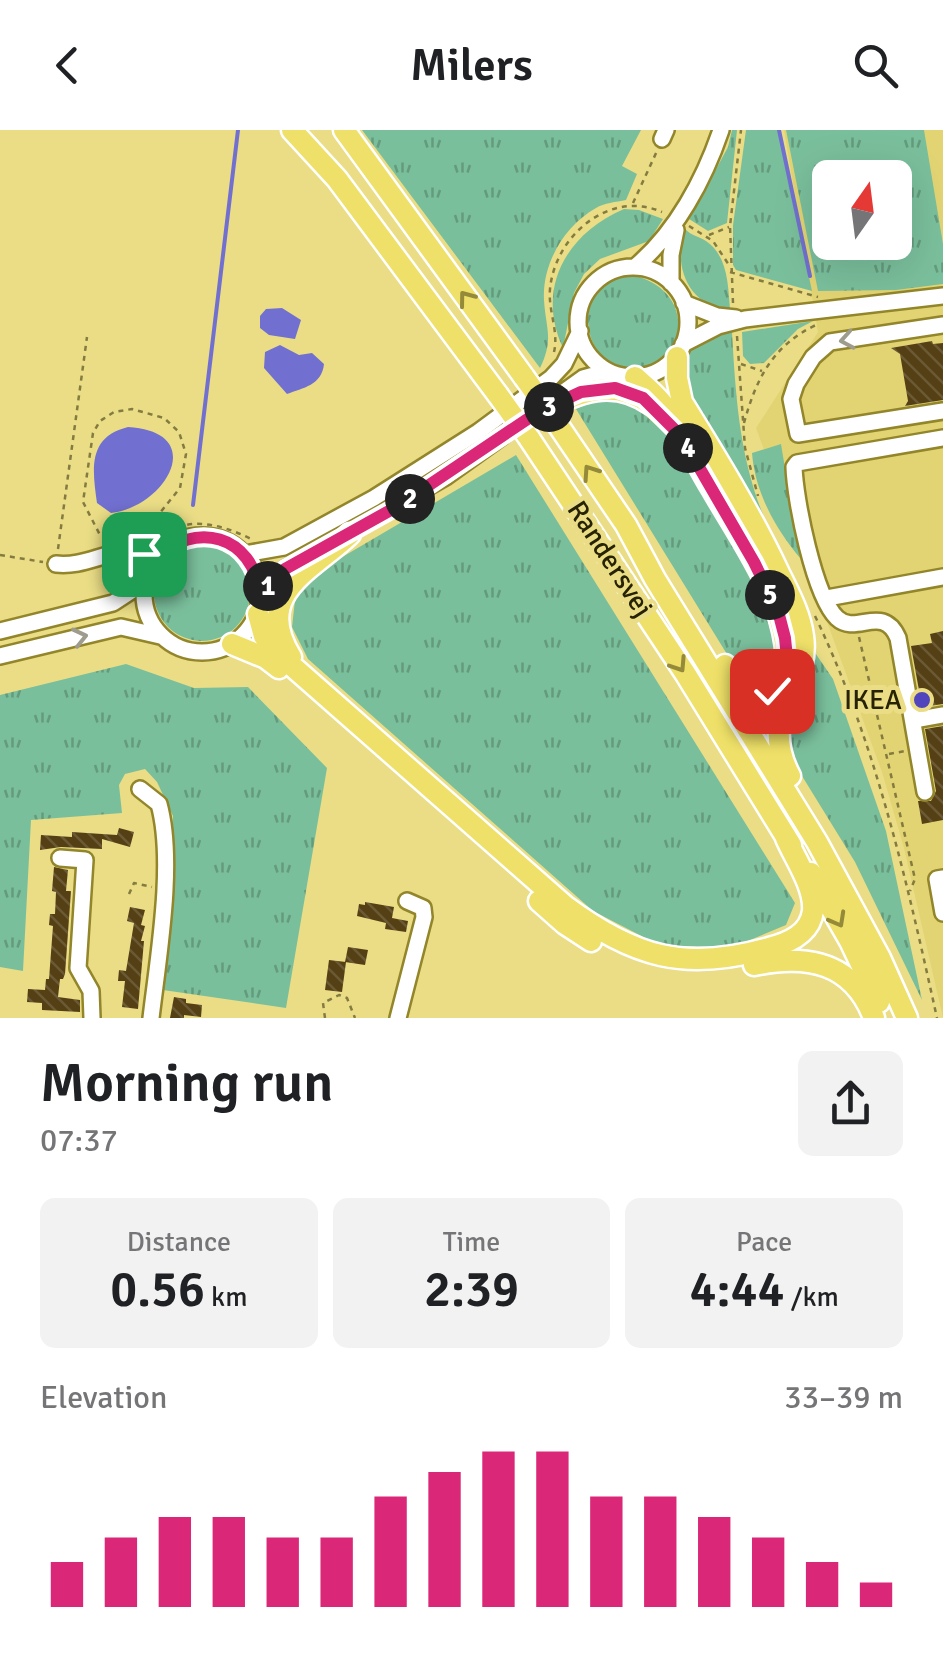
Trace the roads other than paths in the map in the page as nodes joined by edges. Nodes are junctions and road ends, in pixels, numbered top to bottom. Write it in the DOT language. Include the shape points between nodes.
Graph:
graph roads {
  1 [pos="292,130"];
  2 [pos="306,130"];
  3 [pos="335,130"];
  4 [pos="344,130"];
  5 [pos="721,130"];
  6 [pos="363,160"];
  7 [pos="337,179"];
  8 [pos="684,221"];
  9 [pos="636,266"];
  10 [pos="672,283"];
  11 [pos="943,296"];
  12 [pos="684,303"];
  13 [pos="739,313"];
  14 [pos="943,325"];
  15 [pos="580,331"];
  16 [pos="680,350"];
  17 [pos="608,370"];
  18 [pos="635,377"];
  19 [pos="943,411"];
  20 [pos="546,416"];
  21 [pos="681,436"];
  22 [pos="943,438"];
  23 [pos="626,525"];
  24 [pos="350,534"];
  25 [pos="248,547"];
  26 [pos="149,557"];
  27 [pos="56,564"];
  28 [pos="943,577"];
  29 [pos="145,582"];
  30 [pos="827,598"];
  31 [pos="259,604"];
  32 [pos="0,631"];
  33 [pos="160,636"];
  34 [pos="232,644"];
  35 [pos="0,656"];
  36 [pos="304,676"];
  37 [pos="943,715"];
  38 [pos="914,720"];
  39 [pos="140,789"];
  40 [pos="925,792"];
  41 [pos="786,838"];
  42 [pos="60,858"];
  43 [pos="837,877"];
  44 [pos="943,878"];
  45 [pos="406,901"];
  46 [pos="943,914"];
  47 [pos="92,1018"];
  48 [pos="151,1018"];
  49 [pos="398,1018"];
  50 [pos="874,1018"];
  51 [pos="885,1018"];
  52 [pos="907,1018"];
  1 -- 7 [label="main road, Randersvej"];
  2 -- 7 [label="main road"];
  3 -- 6 [label="main road"];
  4 -- 6 [label="main road, Randersvej"];
  5 -- 8 [label="street"];
  20 -- 6 [label="main road, Randersvej, one-way, bridge" via="524,376"];
  7 -- 41 [label="main road, Randersvej, one-way, bridge" via="528,438"];
  8 -- 9 [label="street"];
  8 -- 10 [label="street" via="670,255"];
  9 -- 10 [label="street"];
  9 -- 15 [label="street" via="616,268 588,287 580,303"];
  10 -- 12 [label="street"];
  11 -- 13 [label="street"];
  12 -- 13 [label="street" via="717,316"];
  12 -- 16 [label="street" via="687,328"];
  13 -- 16 [label="street"];
  14 -- 19 [label="street, one-way" via="830,342 792,399 798,434"];
  15 -- 17 [label="street" via="592,358"];
  15 -- 25 [label="street" via="552,378 478,432 284,548"];
  16 -- 18 [label="street" via="652,375"];
  16 -- 43 [label="main road" via="682,402 771,557 802,628 803,659 782,710 780,752 826,838"];
  17 -- 18 [label="street"];
  17 -- 20 [label="street" via="584,378"];
  18 -- 21 [label="main road"];
  20 -- 21 [label="main road" via="581,392 615,388 643,398"];
  23 -- 20 [label="main road, Randersvej, one-way"];
  20 -- 24 [label="street"];
  21 -- 23 [label="main road" via="778,611 787,658 772,691 750,695 737,684"];
  22 -- 30 [label="street" via="794,467 808,554"];
  23 -- 43 [label="main road, Randersvej"];
  24 -- 31 [label="street" via="285,569"];
  24 -- 36 [label="main road" via="290,583 282,600 280,633"];
  25 -- 26 [label="street" via="198,536"];
  25 -- 31 [label="street"];
  26 -- 27 [label="street" via="109,545 84,564"];
  26 -- 29 [label="street"];
  28 -- 30 [label="street"];
  29 -- 32 [label="street" via="114,603"];
  29 -- 33 [label="street" via="148,616"];
  30 -- 38 [label="street" via="842,621 881,620 894,630"];
  31 -- 34 [label="street" via="252,626"];
  31 -- 36 [label="main road" via="264,636"];
  33 -- 34 [label="street" via="200,653"];
  35 -- 33 [label="street, one-way" via="120,627"];
  34 -- 50 [label="main road" via="266,658 564,924 605,949 680,971 719,972 776,960 822,963 858,989"];
  36 -- 41 [label="main road" via="565,906 629,946 708,962 785,944 805,932 811,895"];
  37 -- 38 [label="street"];
  38 -- 40 [label="street"];
  39 -- 48 [label="street" via="159,804 163,818"];
  41 -- 51 [label="main road, Randersvej, one-way" via="850,941"];
  42 -- 47 [label="street" via="90,872 78,968 92,991"];
  43 -- 52 [label="main road, Randersvej"];
  44 -- 46 [label="street" via="937,879"];
  45 -- 49 [label="street" via="423,908 424,917"];
}
